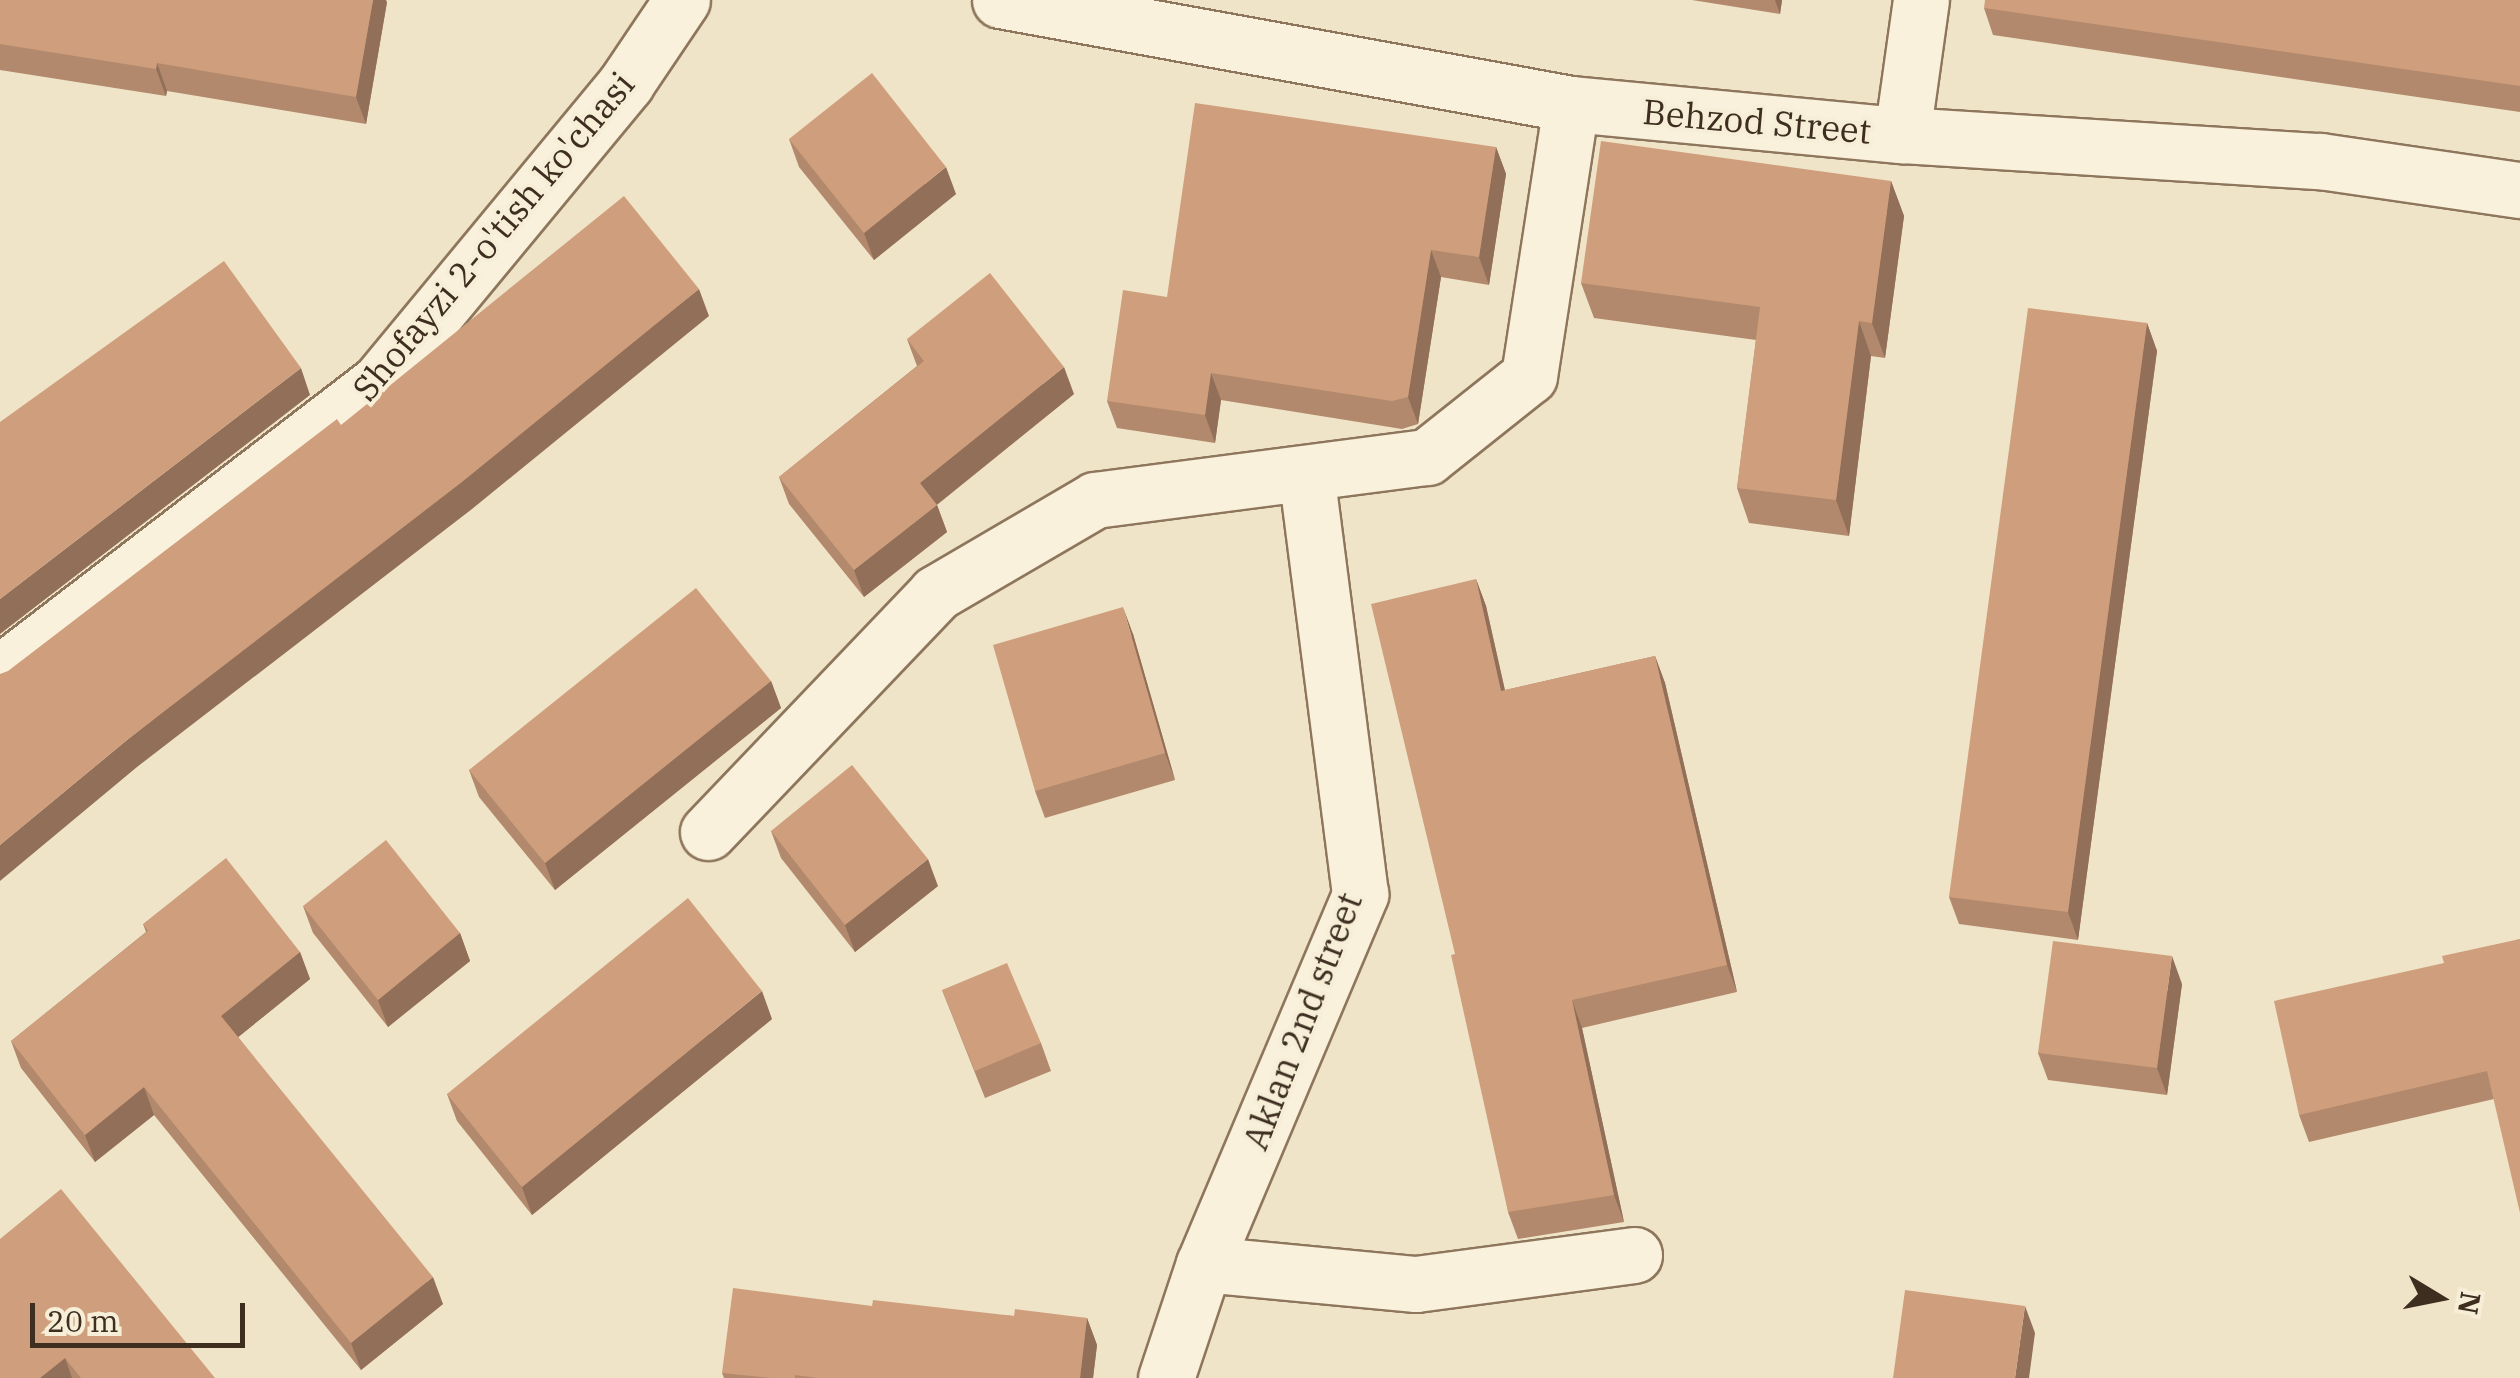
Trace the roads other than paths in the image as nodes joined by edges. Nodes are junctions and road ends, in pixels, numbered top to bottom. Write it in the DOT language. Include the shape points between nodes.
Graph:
graph roads {
  1 [pos="682,0"];
  2 [pos="1000,0"];
  3 [pos="1920,0"];
  4 [pos="1571,104"];
  5 [pos="1902,135"];
  6 [pos="2520,190"];
  7 [pos="1306,472"];
  8 [pos="0,673"];
  9 [pos="708,832"];
  10 [pos="1634,1255"];
  11 [pos="1204,1264"];
  12 [pos="1166,1378"];
  1 -- 8 [label="street, Shofayzi 2-o'tish ko'chasi" via="626,82 379,382"];
  2 -- 4 [label="street, Behzod Street"];
  3 -- 5 [label="street"];
  4 -- 5 [label="street, Behzod Street"];
  4 -- 7 [label="street" via="1529,376 1427,457"];
  5 -- 6 [label="street, Behzod Street" via="2320,161"];
  7 -- 9 [label="street" via="1095,500 936,593"];
  7 -- 11 [label="street, Аklаn 2nd street" via="1360,894"];
  10 -- 11 [label="street" via="1416,1284"];
  11 -- 12 [label="street, Аklаn 2nd street"];
}
